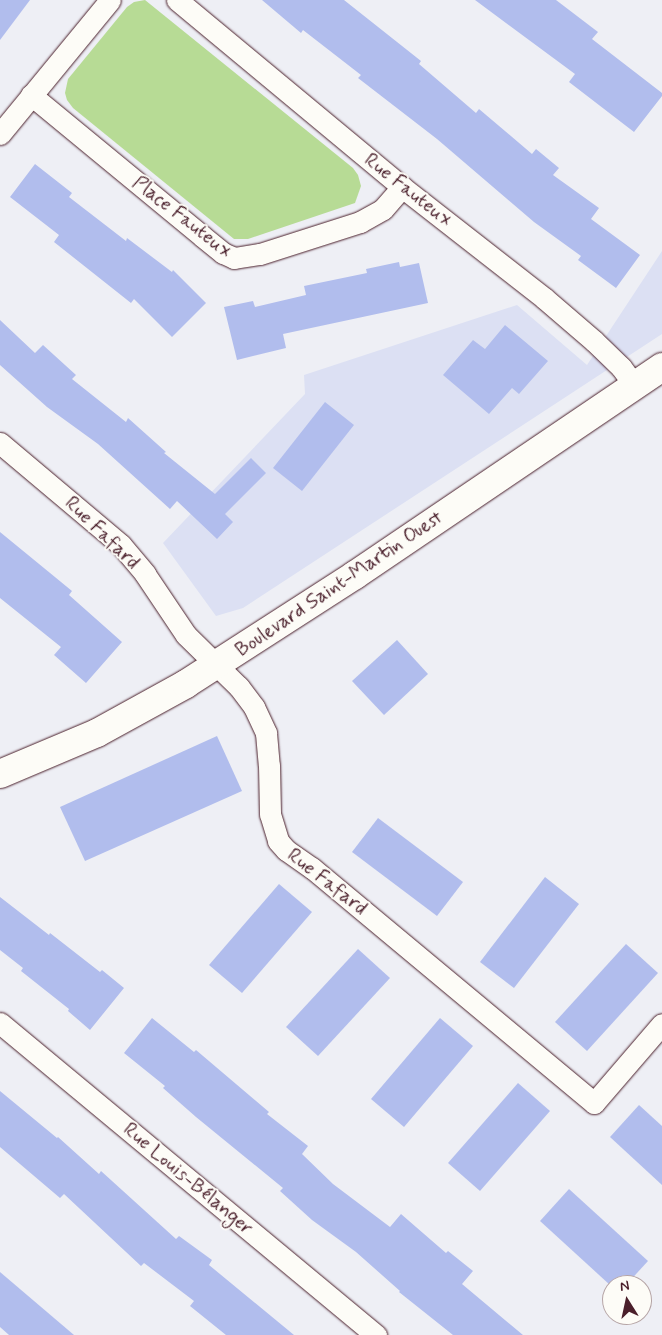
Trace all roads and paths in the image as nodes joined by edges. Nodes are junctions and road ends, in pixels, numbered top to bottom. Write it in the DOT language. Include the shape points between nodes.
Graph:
graph roads {
  1 [pos="110,0"];
  2 [pos="177,0"];
  3 [pos="31,95"];
  4 [pos="0,134"];
  5 [pos="402,186"];
  6 [pos="662,367"];
  7 [pos="634,385"];
  8 [pos="0,443"];
  9 [pos="216,665"];
  10 [pos="0,774"];
  11 [pos="0,1022"];
  12 [pos="662,1024"];
  13 [pos="376,1335"];
  1 -- 3 [label="street"];
  2 -- 5 [label="street, Rue Fauteux"];
  3 -- 4 [label="street"];
  3 -- 5 [label="street, Place Fauteux" via="222,253 234,258 260,254 360,222 382,209"];
  5 -- 7 [label="street, Rue Fauteux" via="544,298 621,367"];
  6 -- 7 [label="main road, Boulevard Saint-Martin Ouest"];
  7 -- 9 [label="main road, Boulevard Saint-Martin Ouest" via="355,575"];
  8 -- 9 [label="street, Rue Fafard" via="121,545 186,634"];
  9 -- 10 [label="main road, Boulevard Saint-Martin Ouest" via="97,733"];
  9 -- 12 [label="street, Rue Fafard" via="246,695 266,733 270,814 278,841 594,1103"];
  11 -- 13 [label="street, Rue Louis-Bélanger"];
}
